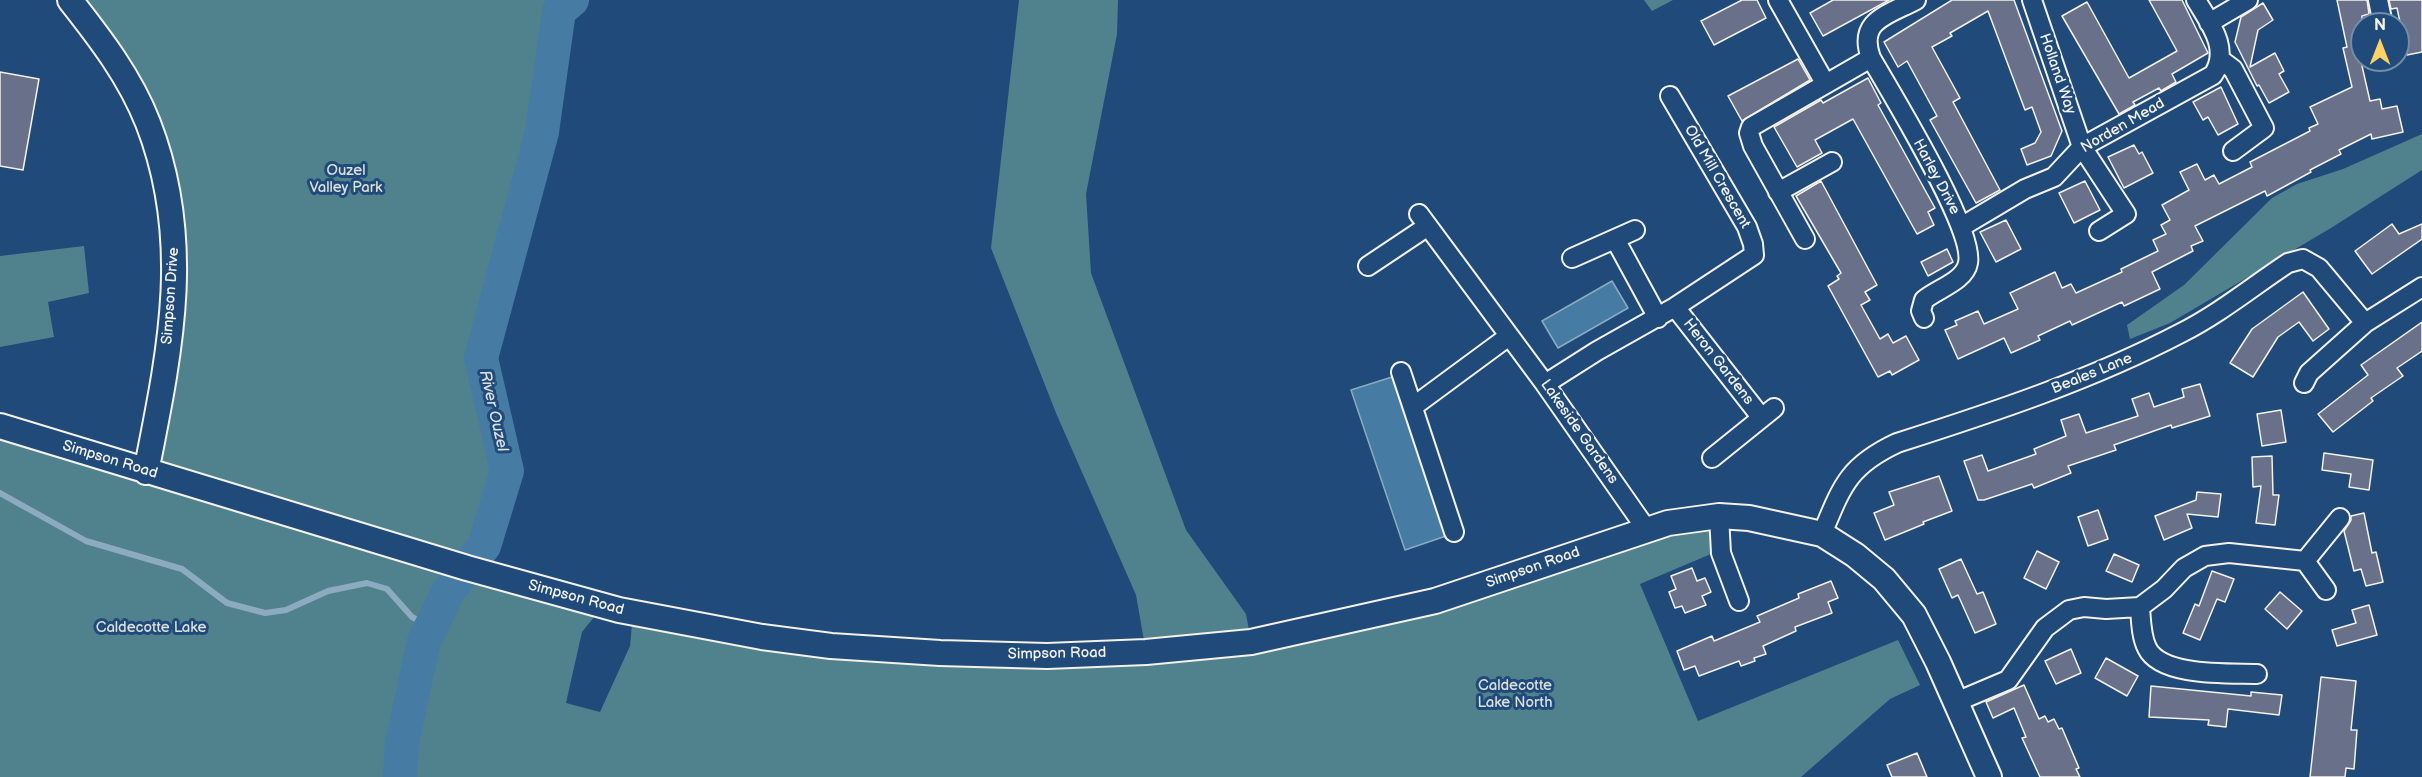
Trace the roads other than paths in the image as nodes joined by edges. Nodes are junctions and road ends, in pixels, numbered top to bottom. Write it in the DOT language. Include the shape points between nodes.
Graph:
graph roads {
  1 [pos="70,0"];
  2 [pos="1916,0"];
  3 [pos="2032,0"];
  4 [pos="2196,0"];
  5 [pos="2248,0"];
  6 [pos="1782,8"];
  7 [pos="2210,23"];
  8 [pos="1871,58"];
  9 [pos="2220,60"];
  10 [pos="1825,83"];
  11 [pos="1670,96"];
  12 [pos="2082,147"];
  13 [pos="2233,151"];
  14 [pos="1832,162"];
  15 [pos="1779,192"];
  16 [pos="1961,227"];
  17 [pos="1635,230"];
  18 [pos="2099,231"];
  19 [pos="1616,239"];
  20 [pos="1805,239"];
  21 [pos="1572,258"];
  22 [pos="1368,266"];
  23 [pos="2422,287"];
  24 [pos="1675,307"];
  25 [pos="1658,318"];
  26 [pos="1924,318"];
  27 [pos="2365,323"];
  28 [pos="1509,336"];
  29 [pos="1401,372"];
  30 [pos="2304,383"];
  31 [pos="1545,384"];
  32 [pos="1414,406"];
  33 [pos="0,426"];
  34 [pos="1712,458"];
  35 [pos="146,472"];
  36 [pos="1719,516"];
  37 [pos="2340,518"];
  38 [pos="1647,530"];
  39 [pos="1454,531"];
  40 [pos="1822,534"];
  41 [pos="2305,561"];
  42 [pos="2326,590"];
  43 [pos="1739,601"];
  44 [pos="2139,607"];
  45 [pos="2257,674"];
  46 [pos="1956,702"];
  47 [pos="1989,777"];
  1 -- 35 [label="street, Simpson Drive" via="103,41 126,79 147,121 169,194 175,233 174,290 162,389"];
  2 -- 8 [label="street, Harley Drive" via="1869,28 1866,39"];
  3 -- 12 [label="street, Holland Way"];
  4 -- 7 [label="street"];
  5 -- 7 [label="street"];
  6 -- 10 [label="street"];
  7 -- 9 [label="street" via="2220,47"];
  8 -- 10 [label="street"];
  8 -- 16 [label="street, Harley Drive" via="1953,205"];
  9 -- 12 [label="street, Norden Mead" via="2208,79"];
  9 -- 13 [label="street" via="2233,69 2264,128"];
  10 -- 15 [label="street" via="1751,127 1753,146"];
  11 -- 24 [label="street, Old Mill Crescent" via="1747,227 1754,255"];
  12 -- 16 [label="street, Norden Mead" via="2054,177 2025,189"];
  12 -- 18 [label="street, Holland Way" via="2126,214"];
  14 -- 15 [label="street"];
  15 -- 20 [label="street"];
  16 -- 26 [label="street, Harley Drive" via="1969,255 1965,270 1924,300"];
  17 -- 19 [label="street"];
  19 -- 21 [label="street"];
  19 -- 25 [label="street"];
  22 -- 28 [label="street, Lakeside Gardens" via="1423,220"];
  23 -- 27 [label="street"];
  24 -- 25 [label="street, Old Mill Crescent"];
  24 -- 34 [label="street, Heron Gardens" via="1767,412"];
  25 -- 31 [label="street, Old Mill Crescent"];
  27 -- 30 [label="street" via="2309,373"];
  27 -- 40 [label="street, Beales Lane" via="2319,268 2303,259 2288,263 2184,332 2136,356 1874,454 1854,470 1835,501"];
  28 -- 31 [label="street, Lakeside Gardens"];
  28 -- 32 [label="street"];
  29 -- 32 [label="street"];
  31 -- 38 [label="street, Lakeside Gardens"];
  32 -- 39 [label="street"];
  33 -- 35 [label="street, Simpson Road"];
  35 -- 38 [label="street, Simpson Road" via="619,610 762,637 939,653 1047,656 1251,642 1435,601"];
  36 -- 38 [label="street, Simpson Road"];
  36 -- 40 [label="street, Simpson Road" via="1749,518"];
  36 -- 43 [label="street" via="1721,553"];
  37 -- 41 [label="street"];
  40 -- 46 [label="street, Simpson Road" via="1884,579 1914,615"];
  41 -- 42 [label="street"];
  41 -- 44 [label="street" via="2229,553 2205,556 2184,568"];
  44 -- 45 [label="street" via="2148,649 2160,662 2178,669"];
  44 -- 46 [label="street" via="2069,610 2045,628 2008,680"];
  46 -- 47 [label="street, Simpson Road"];
}
